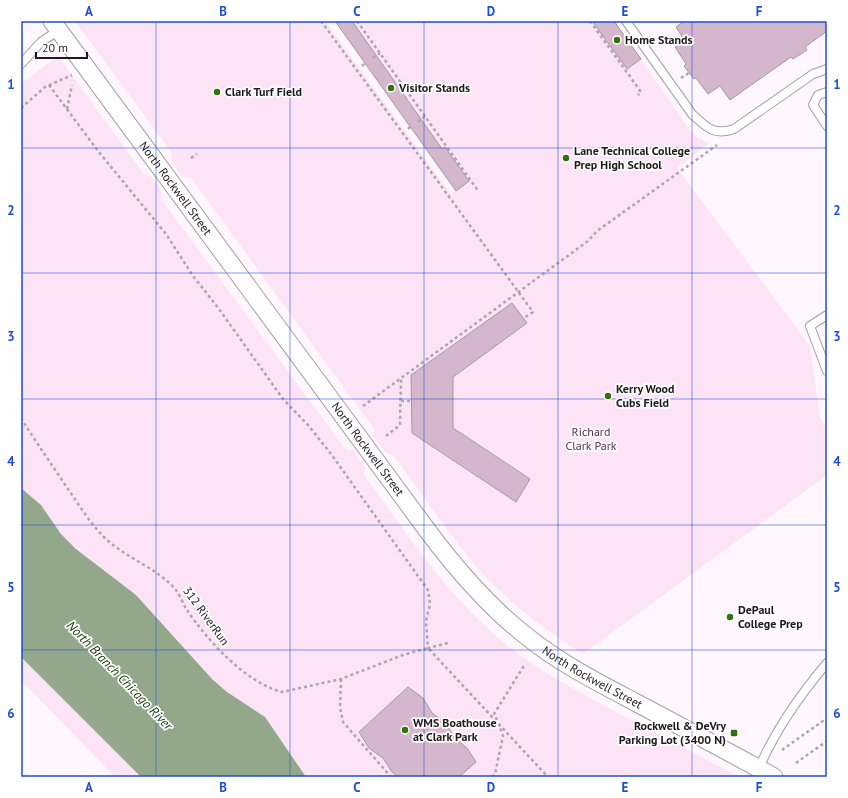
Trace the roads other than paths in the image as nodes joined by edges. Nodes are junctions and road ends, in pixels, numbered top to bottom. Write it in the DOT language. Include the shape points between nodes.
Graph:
graph roads {
  1 [pos="626,21"];
  2 [pos="55,26"];
  3 [pos="21,64"];
  4 [pos="827,69"];
  5 [pos="827,92"];
  6 [pos="827,126"];
  7 [pos="827,315"];
  8 [pos="827,371"];
  9 [pos="827,663"];
  10 [pos="759,768"];
  11 [pos="774,777"];
  1 -- 4 [label="lane" via="692,114 704,126 714,131 734,129 813,74"];
  2 -- 3 [label="lane"];
  2 -- 10 [label="street, North Rockwell Street" via="464,578 524,635 551,655 583,675"];
  5 -- 6 [label="lane" via="818,95 813,105"];
  7 -- 8 [label="lane" via="810,326"];
  9 -- 10 [label="lane" via="784,718"];
  10 -- 11 [label="street, North Rockwell Street"];
}
